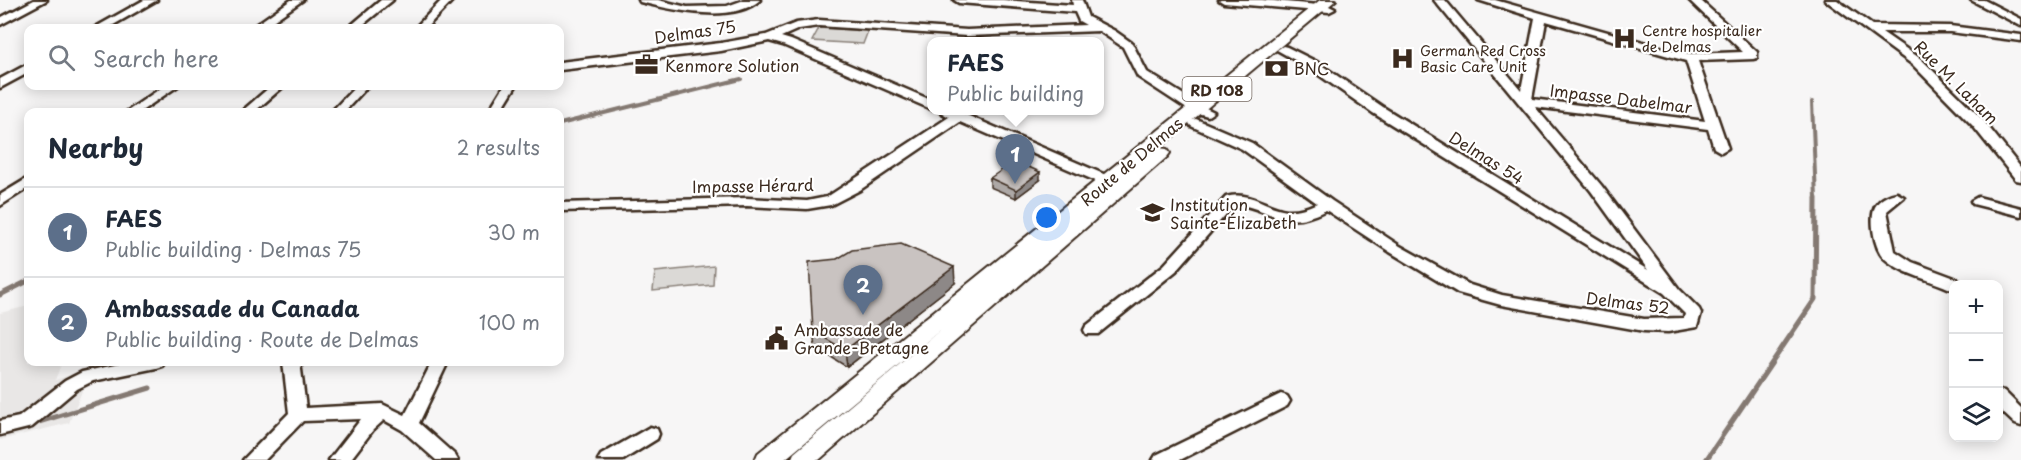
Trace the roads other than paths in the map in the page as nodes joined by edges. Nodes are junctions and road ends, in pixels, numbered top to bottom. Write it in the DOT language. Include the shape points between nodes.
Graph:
graph roads {
  1 [pos="42,0"];
  2 [pos="152,0"];
  3 [pos="298,0"];
  4 [pos="388,0"];
  5 [pos="448,0"];
  6 [pos="644,0"];
  7 [pos="755,0"];
  8 [pos="958,0"];
  9 [pos="1224,0"];
  10 [pos="1439,0"];
  11 [pos="1694,0"];
  12 [pos="1830,0"];
  13 [pos="1976,0"];
  14 [pos="1491,1"];
  15 [pos="1079,4"];
  16 [pos="1329,4"];
  17 [pos="1541,18"];
  18 [pos="0,22"];
  19 [pos="2021,23"];
  20 [pos="107,24"];
  21 [pos="262,24"];
  22 [pos="358,24"];
  23 [pos="424,24"];
  24 [pos="1099,28"];
  25 [pos="1871,28"];
  26 [pos="769,38"];
  27 [pos="2021,38"];
  28 [pos="1283,50"];
  29 [pos="1691,58"];
  30 [pos="564,66"];
  31 [pos="24,70"];
  32 [pos="0,84"];
  33 [pos="166,90"];
  34 [pos="273,90"];
  35 [pos="358,90"];
  36 [pos="508,90"];
  37 [pos="1525,102"];
  38 [pos="927,103"];
  39 [pos="138,108"];
  40 [pos="253,108"];
  41 [pos="342,108"];
  42 [pos="496,108"];
  43 [pos="1200,114"];
  44 [pos="953,115"];
  45 [pos="958,117"];
  46 [pos="1713,126"];
  47 [pos="1721,148"];
  48 [pos="2021,177"];
  49 [pos="1116,185"];
  50 [pos="24,186"];
  51 [pos="1897,197"];
  52 [pos="1978,201"];
  53 [pos="0,202"];
  54 [pos="1327,204"];
  55 [pos="564,207"];
  56 [pos="2021,212"];
  57 [pos="1949,283"];
  58 [pos="1673,292"];
  59 [pos="1092,330"];
  60 [pos="137,366"];
  61 [pos="292,366"];
  62 [pos="438,366"];
  63 [pos="1281,401"];
  64 [pos="2003,401"];
  65 [pos="382,411"];
  66 [pos="298,416"];
  67 [pos="2021,419"];
  68 [pos="409,425"];
  69 [pos="0,428"];
  70 [pos="650,434"];
  71 [pos="253,460"];
  72 [pos="339,460"];
  73 [pos="448,460"];
  74 [pos="608,460"];
  75 [pos="767,460"];
  76 [pos="804,460"];
  77 [pos="1163,460"];
  1 -- 18 [label="street"];
  2 -- 20 [label="street"];
  3 -- 21 [label="street"];
  4 -- 22 [label="street"];
  5 -- 23 [label="street"];
  6 -- 7 [label="street" via="687,10 728,9"];
  8 -- 15 [label="street"];
  9 -- 16 [label="street"];
  10 -- 37 [label="street, Delmas 52"];
  11 -- 29 [label="street" via="1753,55"];
  12 -- 25 [label="street, Rue M. Laham"];
  13 -- 19 [label="street"];
  14 -- 17 [label="street"];
  15 -- 24 [label="street, Delmas 52" via="1083,19"];
  16 -- 28 [label="main road, Route de Delmas / RD 108"];
  16 -- 43 [label="main road, Route de Delmas / RD 108"];
  17 -- 29 [label="street"];
  17 -- 37 [label="street"];
  24 -- 26 [label="street" via="967,33 819,23 796,26"];
  24 -- 43 [label="street, Delmas 52" via="1128,45 1142,74"];
  25 -- 27 [label="street" via="1950,29"];
  25 -- 48 [label="street, Rue M. Laham" via="1917,62 1978,123"];
  26 -- 30 [label="street, Delmas 75"];
  26 -- 38 [label="street, Delmas 75" via="787,42"];
  28 -- 43 [label="main road, Route de Delmas / RD 108"];
  28 -- 58 [label="street, Delmas 54"];
  29 -- 46 [label="street"];
  31 -- 32 [label="street"];
  33 -- 39 [label="street"];
  34 -- 40 [label="street"];
  35 -- 41 [label="street"];
  36 -- 42 [label="street"];
  37 -- 46 [label="street, Impasse Dabelmar"];
  37 -- 58 [label="street, Delmas 52" via="1596,188"];
  43 -- 49 [label="main road, Route de Delmas / RD 108"];
  43 -- 54 [label="street, Delmas 52"];
  44 -- 45 [label="street"];
  45 -- 49 [label="street"];
  45 -- 55 [label="street, Impasse Hérard" via="831,201 807,205 747,202"];
  46 -- 47 [label="street"];
  49 -- 75 [label="main road, Route de Delmas / RD 108"];
  49 -- 76 [label="main road, Route de Delmas / RD 108"];
  50 -- 53 [label="street"];
  51 -- 57 [label="street" via="1883,204 1880,211 1889,254"];
  52 -- 56 [label="street"];
  54 -- 58 [label="street, Delmas 52" via="1464,289 1501,300 1644,325 1691,323 1693,313"];
  54 -- 59 [label="street" via="1298,217 1273,214 1239,198 1231,200 1170,268"];
  60 -- 69 [label="street" via="88,376 25,422"];
  61 -- 66 [label="street"];
  62 -- 68 [label="street"];
  63 -- 77 [label="street"];
  64 -- 67 [label="street"];
  65 -- 66 [label="street"];
  65 -- 68 [label="street"];
  65 -- 72 [label="street"];
  66 -- 71 [label="street"];
  68 -- 73 [label="street"];
  70 -- 74 [label="street"];
}
